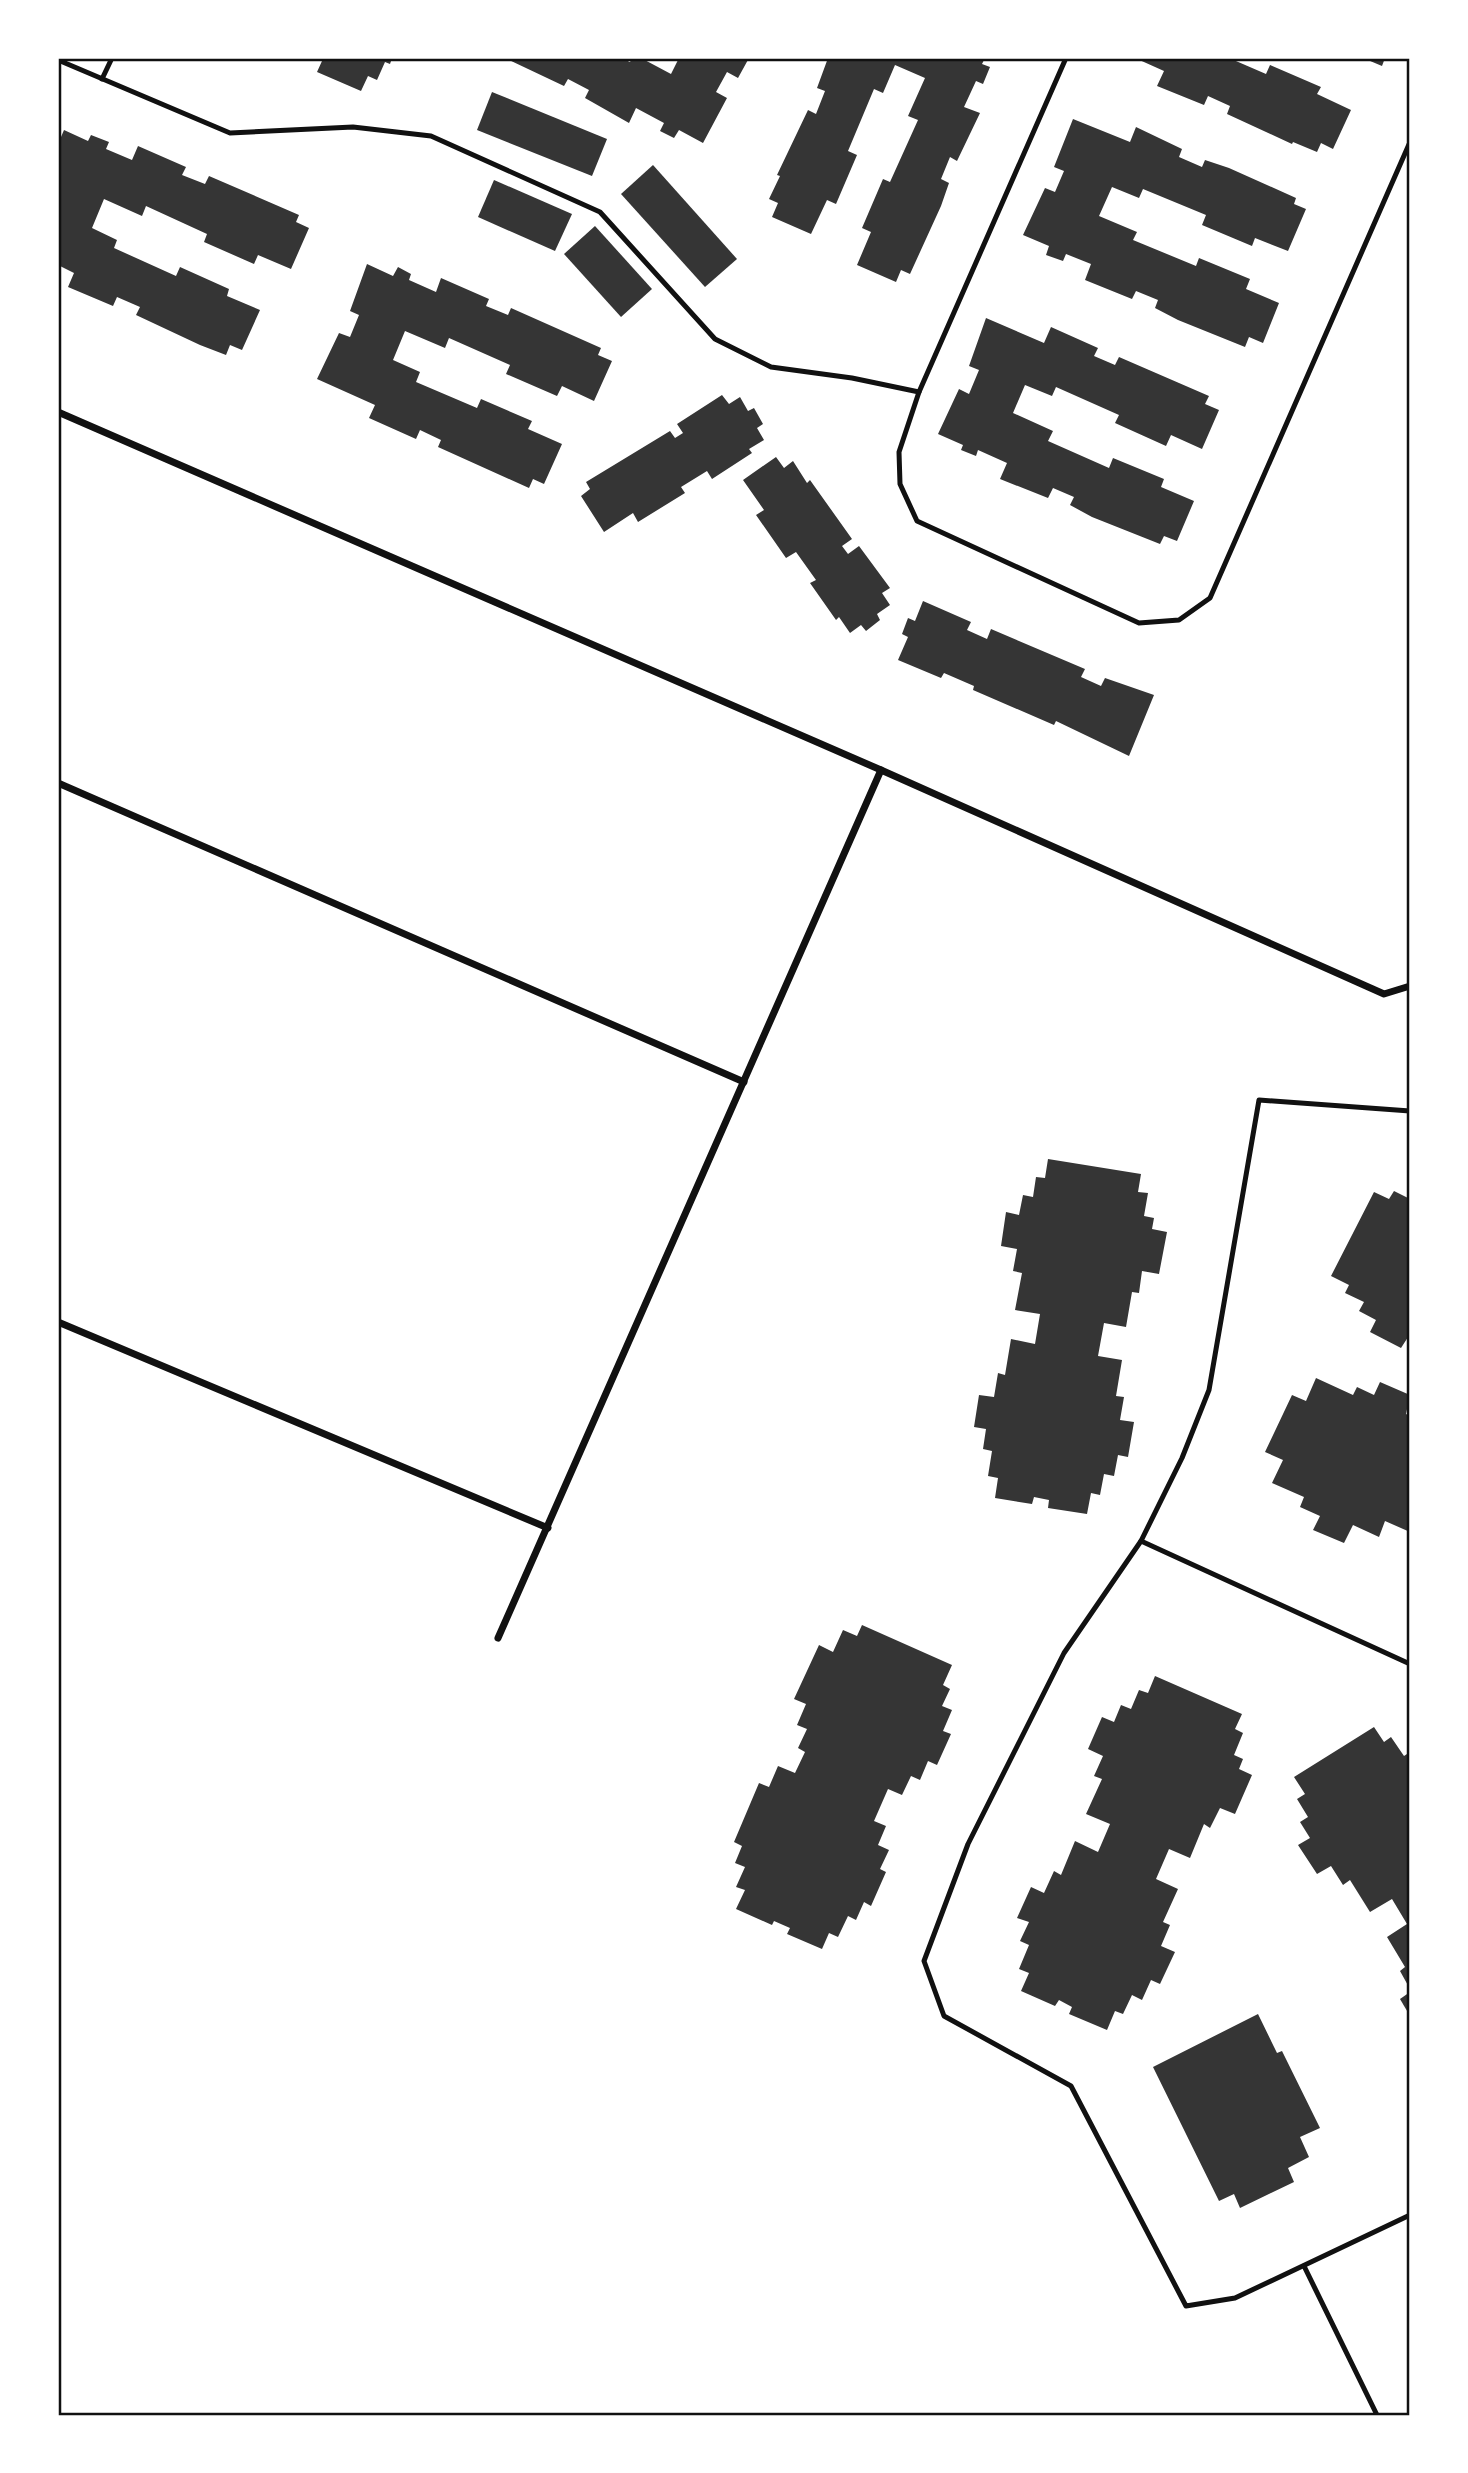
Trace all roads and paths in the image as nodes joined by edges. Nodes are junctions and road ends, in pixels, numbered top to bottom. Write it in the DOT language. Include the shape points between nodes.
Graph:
graph roads {
  1 [pos="112,58"];
  2 [pos="1066,58"];
  3 [pos="58,60"];
  4 [pos="102,79"];
  5 [pos="1410,142"];
  6 [pos="919,392"];
  7 [pos="58,412"];
  8 [pos="880,770"];
  9 [pos="58,783"];
  10 [pos="1410,986"];
  11 [pos="744,1082"];
  12 [pos="1410,1111"];
  13 [pos="58,1322"];
  14 [pos="548,1528"];
  15 [pos="1141,1541"];
  16 [pos="498,1638"];
  17 [pos="1410,1664"];
  18 [pos="1410,2215"];
  19 [pos="1304,2266"];
  20 [pos="1377,2415"];
  1 -- 4 [label="lane"];
  2 -- 6 [label="lane"];
  3 -- 4 [label="lane"];
  4 -- 6 [label="lane" via="230,133 353,127 431,136 600,212 715,339 771,368"];
  5 -- 6 [label="lane" via="1210,598 1179,620 1139,623 917,521 900,484 899,452"];
  7 -- 8 [label="street"];
  8 -- 10 [label="street" via="1384,995"];
  8 -- 11 [label="street"];
  9 -- 11 [label="street"];
  11 -- 14 [label="street"];
  12 -- 15 [label="lane" via="1259,1100 1209,1390"];
  13 -- 14 [label="street"];
  14 -- 16 [label="street"];
  15 -- 17 [label="lane"];
  15 -- 19 [label="lane" via="1063,1653 968,1844 924,1961 944,2016 1071,2086 1186,2306 1235,2298"];
  18 -- 19 [label="lane"];
  19 -- 20 [label="lane"];
}
